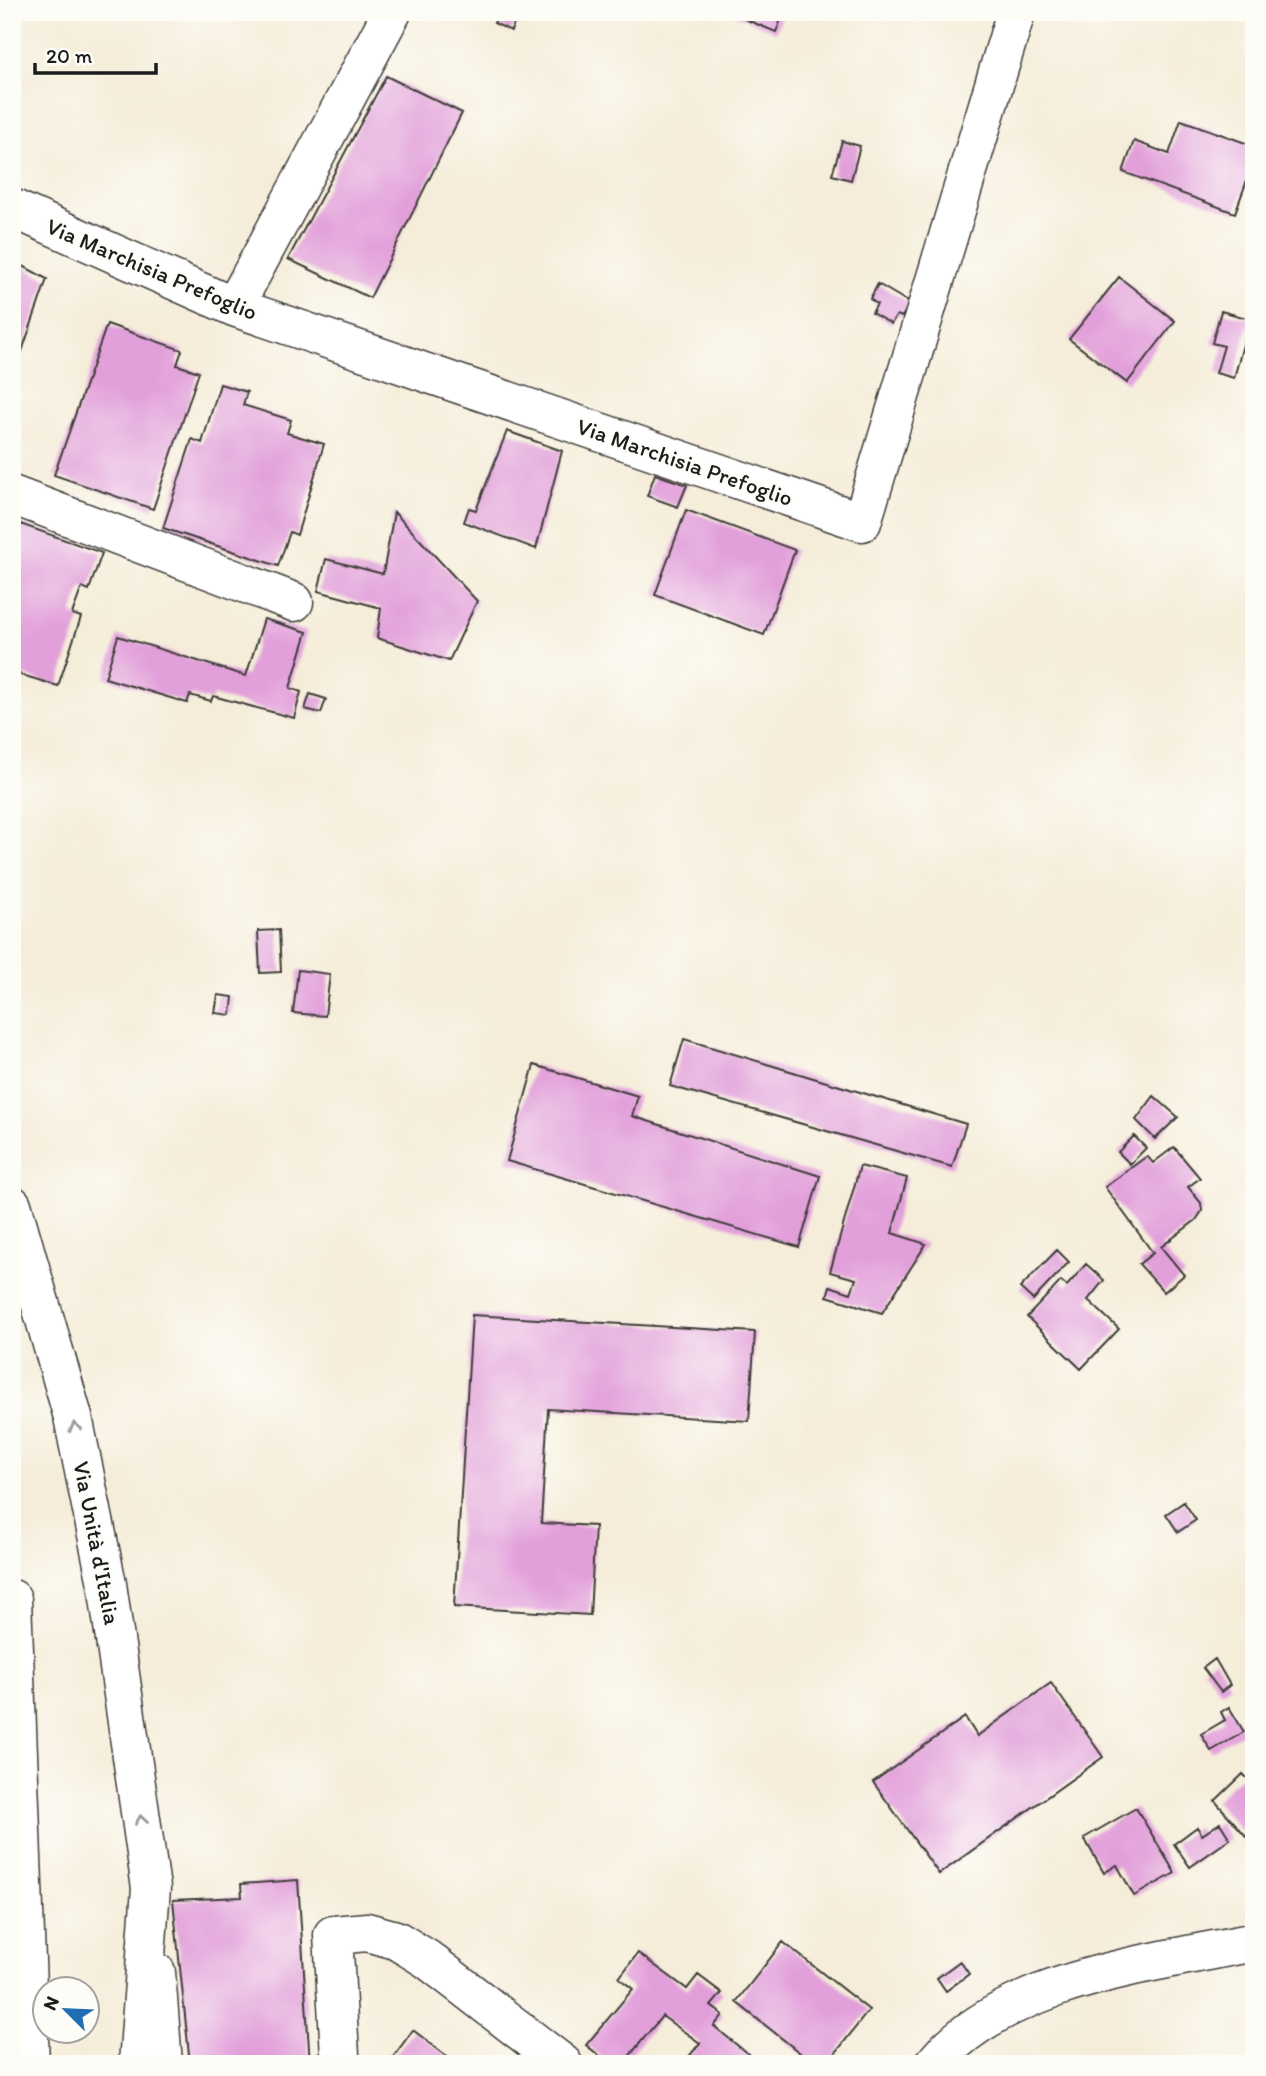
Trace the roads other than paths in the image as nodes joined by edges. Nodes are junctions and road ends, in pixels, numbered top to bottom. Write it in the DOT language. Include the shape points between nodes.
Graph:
graph roads {
  1 [pos="392,12"];
  2 [pos="1016,12"];
  3 [pos="12,208"];
  4 [pos="234,307"];
  5 [pos="12,495"];
  6 [pos="294,602"];
  7 [pos="12,1205"];
  8 [pos="12,1599"];
  9 [pos="151,1888"];
  10 [pos="1254,1942"];
  11 [pos="12,1979"];
  12 [pos="340,2055"];
  13 [pos="29,2064"];
  14 [pos="138,2064"];
  15 [pos="163,2064"];
  16 [pos="563,2064"];
  17 [pos="934,2064"];
  1 -- 4 [label="street"];
  2 -- 4 [label="street, Via Marchisia Prefoglio" via="862,522"];
  3 -- 4 [label="street, Via Marchisia Prefoglio"];
  5 -- 6 [label="street"];
  9 -- 7 [label="street, Via Unità d'Italia, one-way" via="99,1546 73,1417"];
  8 -- 13 [label="street"];
  9 -- 14 [label="street"];
  9 -- 15 [label="street"];
  10 -- 17 [label="street" via="1068,1982 979,2024 952,2042"];
  11 -- 13 [label="street"];
  12 -- 16 [label="street" via="333,1934 367,1932 396,1940 427,1959"];
}
